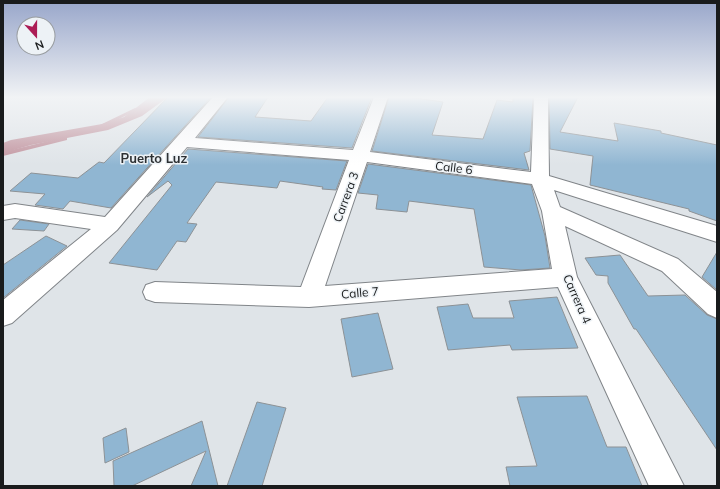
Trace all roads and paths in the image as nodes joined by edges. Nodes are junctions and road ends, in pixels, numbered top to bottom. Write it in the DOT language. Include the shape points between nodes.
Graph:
graph roads {
  1 [pos="202,120"];
  2 [pos="373,120"];
  3 [pos="541,120"];
  4 [pos="183,142"];
  5 [pos="361,156"];
  6 [pos="540,179"];
  7 [pos="552,210"];
  8 [pos="3,213"];
  9 [pos="110,225"];
  10 [pos="717,234"];
  11 [pos="565,277"];
  12 [pos="155,292"];
  13 [pos="309,297"];
  14 [pos="717,308"];
  15 [pos="3,315"];
  16 [pos="667,486"];
  1 -- 4 [label="street"];
  2 -- 5 [label="street, Carrera 3"];
  3 -- 6 [label="street, Carrera 4"];
  4 -- 5 [label="street, Calle 6"];
  4 -- 9 [label="street"];
  5 -- 6 [label="street, Calle 6"];
  5 -- 13 [label="street, Carrera 3"];
  6 -- 7 [label="street, Carrera 4"];
  6 -- 10 [label="street, Calle 6"];
  7 -- 11 [label="street, Carrera 4"];
  7 -- 14 [label="street" via="670,265"];
  8 -- 9 [label="street" via="15,211"];
  9 -- 15 [label="street"];
  11 -- 13 [label="street, Calle 7"];
  11 -- 16 [label="street, Carrera 4"];
  12 -- 13 [label="street, Calle 7"];
}
